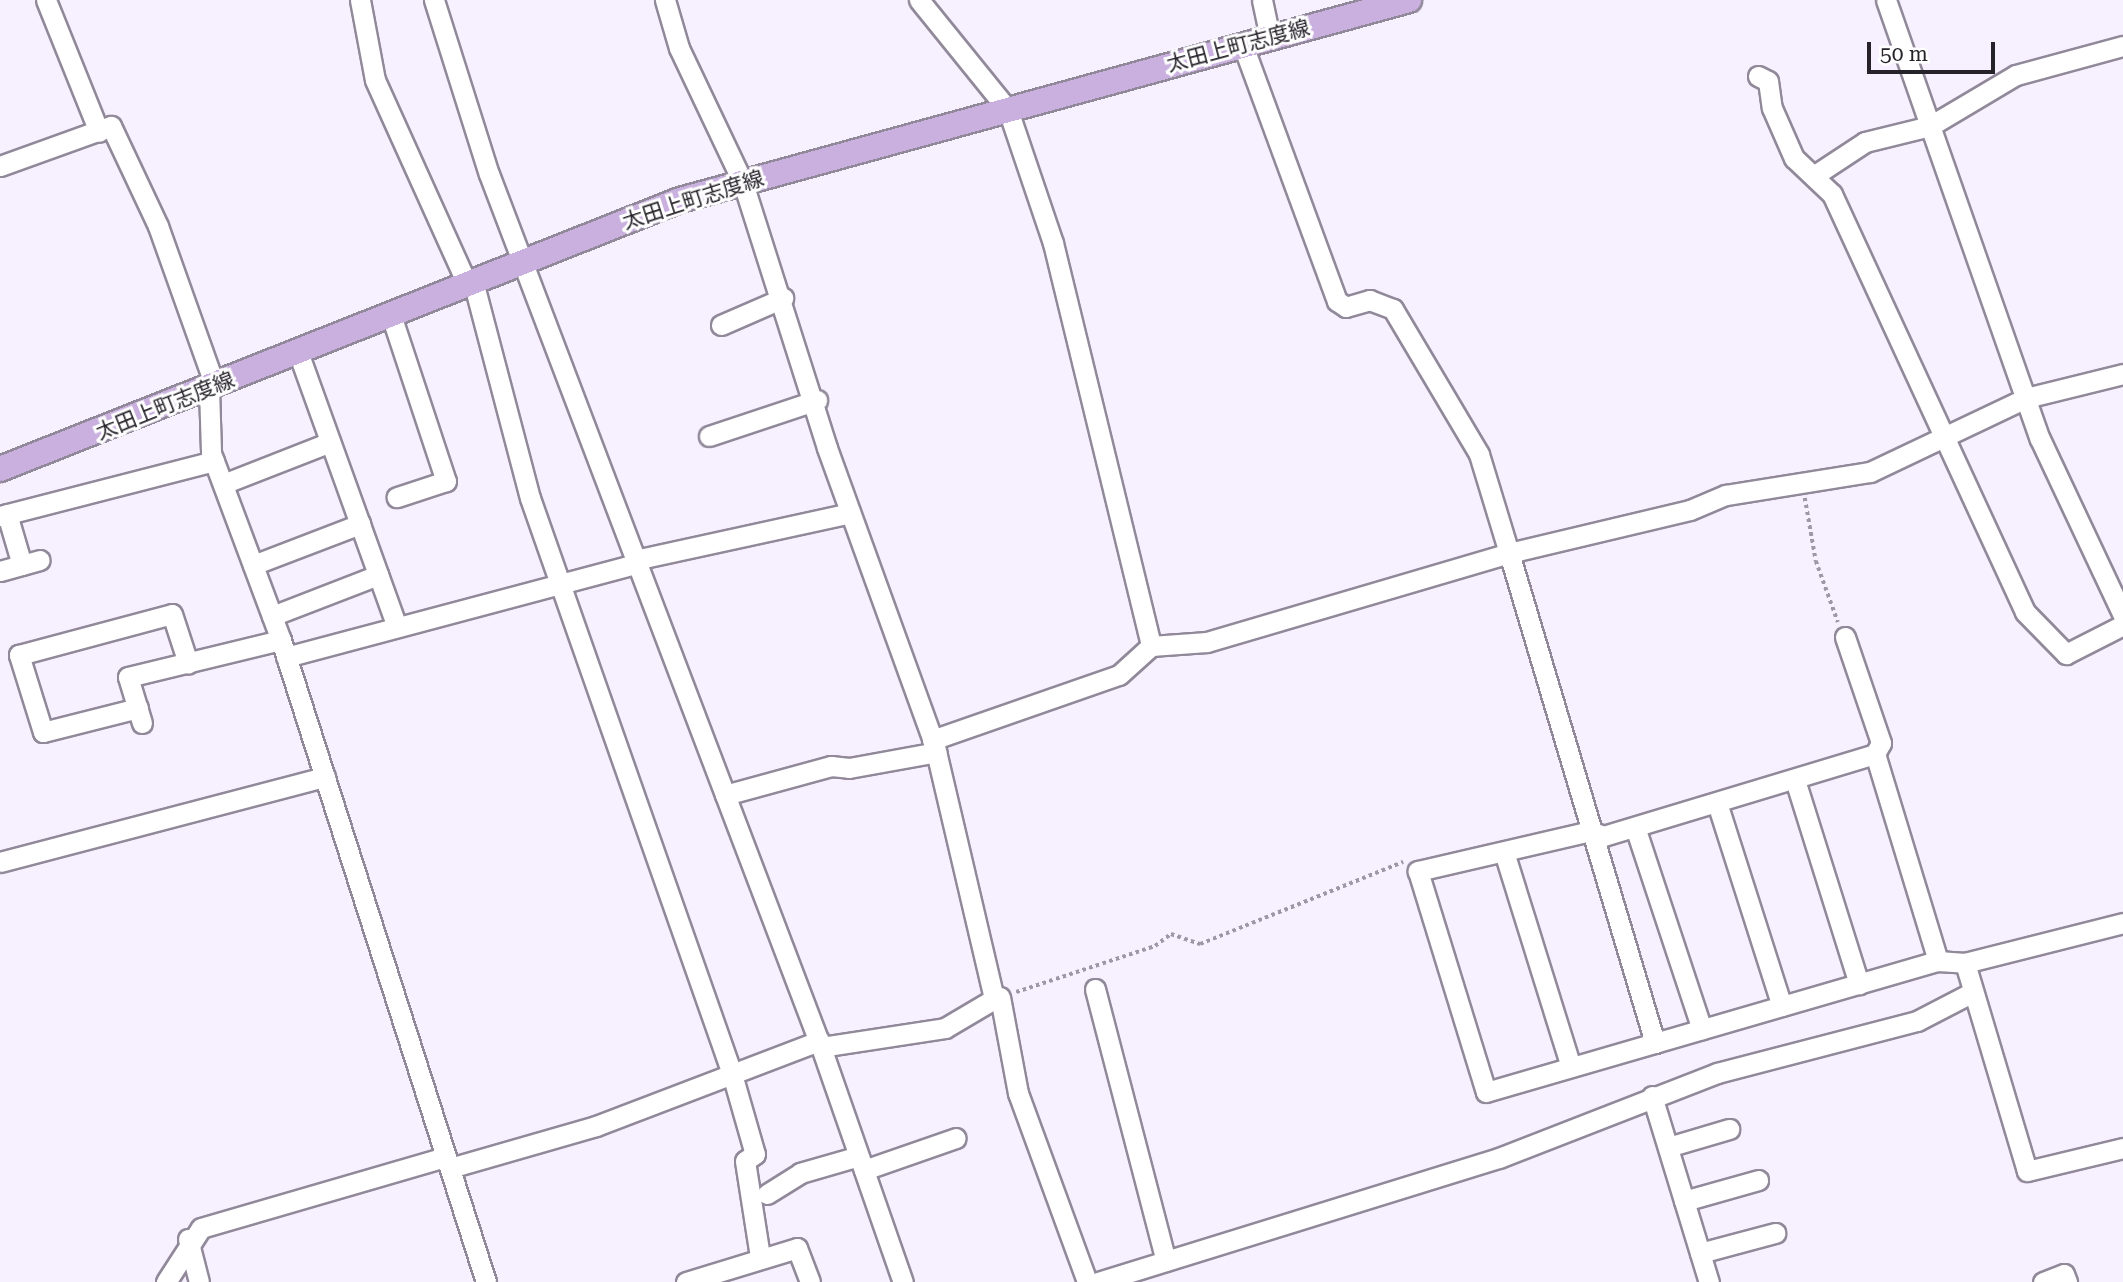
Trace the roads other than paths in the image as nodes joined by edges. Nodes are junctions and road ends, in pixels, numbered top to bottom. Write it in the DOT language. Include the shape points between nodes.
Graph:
graph roads {
  1 [pos="46,0"];
  2 [pos="360,0"];
  3 [pos="434,0"];
  4 [pos="665,0"];
  5 [pos="919,0"];
  6 [pos="1262,0"];
  7 [pos="1409,0"];
  8 [pos="1886,0"];
  9 [pos="1270,37"];
  10 [pos="1243,45"];
  11 [pos="2123,46"];
  12 [pos="1758,76"];
  13 [pos="1008,110"];
  14 [pos="1930,126"];
  15 [pos="99,132"];
  16 [pos="0,166"];
  17 [pos="1815,175"];
  18 [pos="743,183"];
  19 [pos="523,261"];
  20 [pos="470,283"];
  21 [pos="783,298"];
  22 [pos="391,315"];
  23 [pos="721,325"];
  24 [pos="298,352"];
  25 [pos="2123,374"];
  26 [pos="212,387"];
  27 [pos="2026,398"];
  28 [pos="817,400"];
  29 [pos="1940,435"];
  30 [pos="709,436"];
  31 [pos="330,442"];
  32 [pos="214,461"];
  33 [pos="0,469"];
  34 [pos="223,484"];
  35 [pos="397,497"];
  36 [pos="850,513"];
  37 [pos="3,515"];
  38 [pos="360,524"];
  39 [pos="1509,553"];
  40 [pos="636,562"];
  41 [pos="253,565"];
  42 [pos="0,571"];
  43 [pos="378,575"];
  44 [pos="562,584"];
  45 [pos="2123,615"];
  46 [pos="272,616"];
  47 [pos="2123,625"];
  48 [pos="397,628"];
  49 [pos="1845,636"];
  50 [pos="1151,646"];
  51 [pos="284,648"];
  52 [pos="188,663"];
  53 [pos="935,746"];
  54 [pos="1875,754"];
  55 [pos="325,777"];
  56 [pos="1796,783"];
  57 [pos="724,795"];
  58 [pos="1718,806"];
  59 [pos="1634,827"];
  60 [pos="1591,831"];
  61 [pos="1504,852"];
  62 [pos="0,862"];
  63 [pos="2123,923"];
  64 [pos="1938,961"];
  65 [pos="1965,963"];
  66 [pos="1859,984"];
  67 [pos="1095,989"];
  68 [pos="1973,992"];
  69 [pos="1000,997"];
  70 [pos="1782,1006"];
  71 [pos="1702,1029"];
  72 [pos="1655,1043"];
  73 [pos="820,1044"];
  74 [pos="1571,1067"];
  75 [pos="732,1074"];
  76 [pos="1652,1096"];
  77 [pos="1729,1129"];
  78 [pos="956,1138"];
  79 [pos="1668,1147"];
  80 [pos="2123,1149"];
  81 [pos="448,1162"];
  82 [pos="861,1163"];
  83 [pos="1758,1180"];
  84 [pos="767,1194"];
  85 [pos="1684,1200"];
  86 [pos="1775,1233"];
  87 [pos="188,1239"];
  88 [pos="1700,1254"];
  89 [pos="760,1256"];
  90 [pos="1166,1261"];
  91 [pos="166,1282"];
  92 [pos="199,1282"];
  93 [pos="486,1282"];
  94 [pos="685,1282"];
  95 [pos="810,1282"];
  96 [pos="903,1282"];
  97 [pos="1087,1282"];
  98 [pos="1098,1282"];
  99 [pos="1709,1282"];
  100 [pos="2043,1282"];
  101 [pos="2067,1282"];
  1 -- 15 [label="street"];
  2 -- 20 [label="street" via="375,80 397,117"];
  3 -- 19 [label="street"];
  4 -- 18 [label="street" via="679,48"];
  5 -- 13 [label="street"];
  6 -- 9 [label="street"];
  7 -- 9 [label="main road, 太田上町志度線"];
  8 -- 14 [label="street"];
  9 -- 10 [label="main road, 太田上町志度線"];
  10 -- 13 [label="main road, 太田上町志度線"];
  10 -- 39 [label="street" via="1338,301 1346,307 1370,300 1393,309 1479,454"];
  11 -- 14 [label="street" via="2016,75"];
  12 -- 17 [label="street" via="1768,80 1772,108 1794,158"];
  13 -- 18 [label="main road, 太田上町志度線"];
  13 -- 50 [label="street" via="1053,243"];
  14 -- 17 [label="street" via="1865,142"];
  14 -- 27 [label="street"];
  15 -- 16 [label="street"];
  15 -- 26 [label="street" via="111,126 158,226"];
  17 -- 29 [label="street" via="1832,194 1888,309"];
  18 -- 19 [label="main road, 太田上町志度線"];
  18 -- 21 [label="street"];
  19 -- 20 [label="main road, 太田上町志度線"];
  19 -- 40 [label="street"];
  20 -- 22 [label="main road, 太田上町志度線"];
  20 -- 44 [label="street" via="530,498"];
  21 -- 23 [label="street"];
  21 -- 28 [label="street"];
  22 -- 24 [label="main road, 太田上町志度線"];
  22 -- 35 [label="street" via="446,481"];
  24 -- 26 [label="main road, 太田上町志度線"];
  24 -- 31 [label="street"];
  25 -- 27 [label="street"];
  26 -- 32 [label="street" via="206,426"];
  26 -- 33 [label="main road, 太田上町志度線"];
  27 -- 29 [label="street"];
  27 -- 45 [label="street" via="2084,541"];
  28 -- 30 [label="street"];
  28 -- 36 [label="street"];
  29 -- 39 [label="street" via="1870,472 1803,487 1726,495 1690,510"];
  29 -- 47 [label="street" via="2025,612 2066,654"];
  31 -- 34 [label="street"];
  31 -- 38 [label="street"];
  32 -- 34 [label="street"];
  32 -- 37 [label="street"];
  34 -- 41 [label="street"];
  36 -- 40 [label="street"];
  36 -- 53 [label="street"];
  37 -- 42 [label="street" via="31,563"];
  38 -- 41 [label="street"];
  38 -- 43 [label="street"];
  39 -- 50 [label="street" via="1207,642"];
  39 -- 60 [label="street"];
  40 -- 44 [label="street"];
  40 -- 57 [label="street"];
  41 -- 46 [label="street"];
  43 -- 46 [label="street"];
  43 -- 48 [label="street"];
  44 -- 48 [label="street"];
  44 -- 75 [label="street" via="638,819"];
  46 -- 51 [label="street"];
  48 -- 51 [label="street"];
  49 -- 54 [label="street" via="1881,743"];
  50 -- 53 [label="street" via="1119,675"];
  51 -- 52 [label="street"];
  51 -- 55 [label="street"];
  52 -- 52 [label="street" via="172,614 19,655 43,732 140,715 128,677"];
  53 -- 57 [label="street" via="849,768 831,766"];
  53 -- 73 [label="street" via="994,999 945,1028"];
  54 -- 56 [label="street"];
  54 -- 64 [label="street"];
  55 -- 62 [label="street"];
  55 -- 81 [label="street"];
  56 -- 58 [label="street"];
  56 -- 66 [label="street"];
  57 -- 73 [label="street"];
  58 -- 59 [label="street"];
  58 -- 70 [label="street"];
  59 -- 60 [label="street" via="1603,836"];
  59 -- 71 [label="street"];
  60 -- 61 [label="street"];
  60 -- 72 [label="street"];
  61 -- 74 [label="street"];
  61 -- 74 [label="street" via="1418,871 1486,1092"];
  63 -- 65 [label="street"];
  64 -- 65 [label="street"];
  64 -- 66 [label="street"];
  65 -- 68 [label="street"];
  66 -- 70 [label="street"];
  67 -- 90 [label="street"];
  68 -- 76 [label="street" via="1917,1021"];
  68 -- 80 [label="street" via="2027,1171"];
  69 -- 97 [label="street" via="1018,1093"];
  70 -- 71 [label="street"];
  71 -- 72 [label="street"];
  72 -- 74 [label="street"];
  73 -- 75 [label="street"];
  73 -- 82 [label="street"];
  75 -- 81 [label="street" via="596,1126"];
  75 -- 89 [label="street" via="755,1154 745,1161"];
  76 -- 79 [label="street"];
  76 -- 90 [label="street" via="1499,1158"];
  77 -- 79 [label="street"];
  78 -- 82 [label="street"];
  79 -- 85 [label="street"];
  81 -- 87 [label="street" via="201,1228"];
  81 -- 93 [label="street"];
  82 -- 84 [label="street" via="800,1173"];
  82 -- 96 [label="street"];
  83 -- 85 [label="street"];
  85 -- 88 [label="street"];
  86 -- 88 [label="street"];
  87 -- 91 [label="street"];
  87 -- 92 [label="street"];
  88 -- 99 [label="street"];
  89 -- 94 [label="street"];
  89 -- 95 [label="street" via="797,1248"];
  90 -- 98 [label="street"];
  100 -- 101 [label="street" via="2064,1274"];
}
